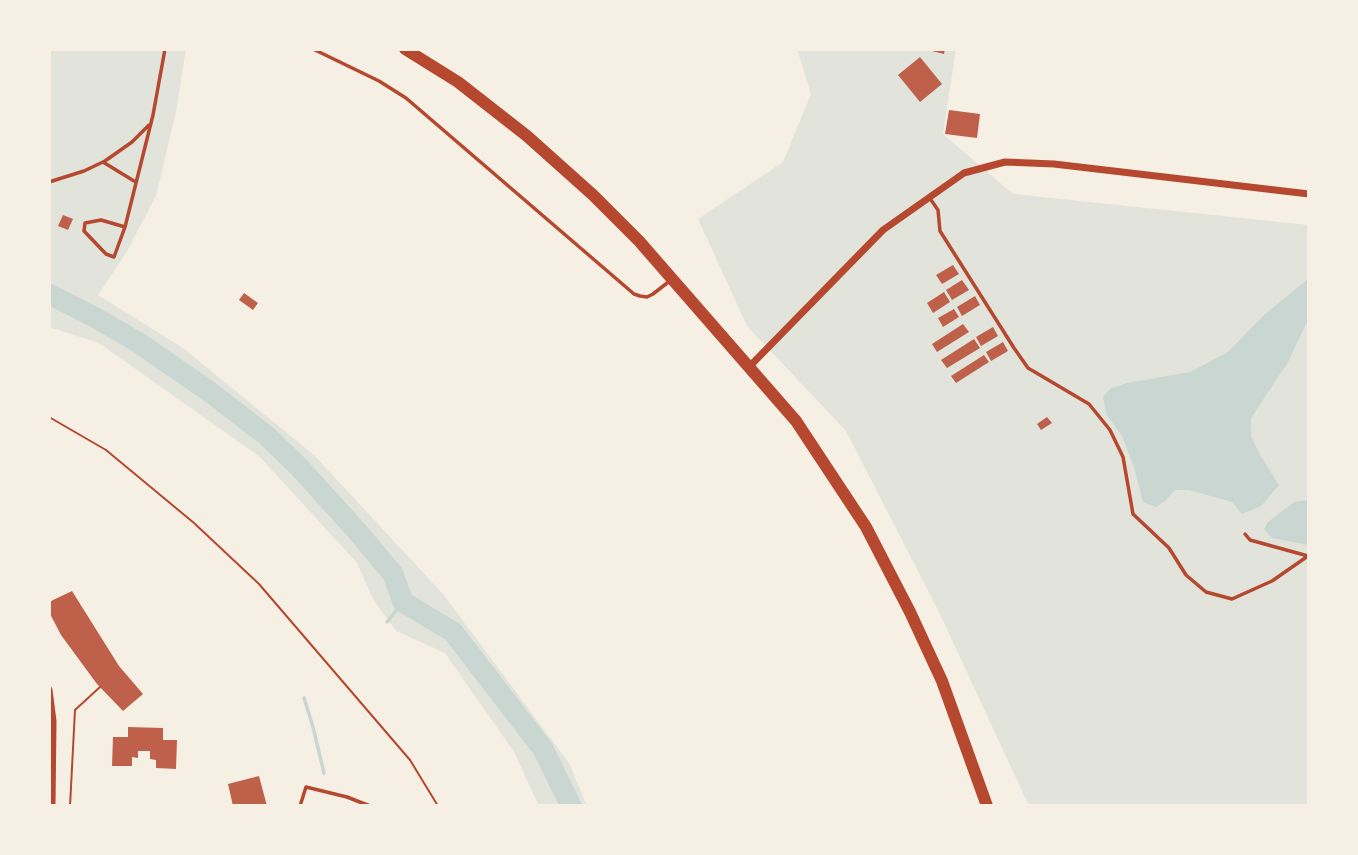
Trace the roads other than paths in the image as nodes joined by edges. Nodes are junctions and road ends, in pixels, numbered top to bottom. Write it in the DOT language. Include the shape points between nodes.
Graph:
graph roads {
  1 [pos="165,49"];
  2 [pos="313,49"];
  3 [pos="405,49"];
  4 [pos="153,115"];
  5 [pos="103,162"];
  6 [pos="49,182"];
  7 [pos="135,182"];
  8 [pos="1309,194"];
  9 [pos="929,196"];
  10 [pos="125,227"];
  11 [pos="673,279"];
  12 [pos="749,367"];
  13 [pos="1245,534"];
  14 [pos="1308,556"];
  15 [pos="49,690"];
  16 [pos="52,806"];
  17 [pos="300,806"];
  18 [pos="370,806"];
  19 [pos="987,806"];
  1 -- 4 [label="lane"];
  2 -- 11 [label="lane" via="407,98 634,294 647,297"];
  3 -- 11 [label="highway" via="458,82 527,136 593,195"];
  4 -- 5 [label="lane" via="140,135"];
  4 -- 7 [label="lane"];
  5 -- 6 [label="lane"];
  5 -- 7 [label="lane"];
  7 -- 10 [label="lane"];
  8 -- 9 [label="street" via="1005,162 964,173"];
  9 -- 12 [label="street" via="883,230"];
  9 -- 14 [label="lane" via="938,210 940,231 1028,368 1088,404 1110,430 1124,457 1133,514 1169,548 1186,575 1206,592 1232,599 1272,581"];
  10 -- 10 [label="lane" via="114,257 84,231 85,223 101,220"];
  11 -- 12 [label="highway"];
  12 -- 19 [label="highway" via="796,421 866,527 942,681"];
  13 -- 14 [label="lane" via="1250,540"];
  15 -- 16 [label="street"];
  17 -- 18 [label="lane" via="306,787"];
}
